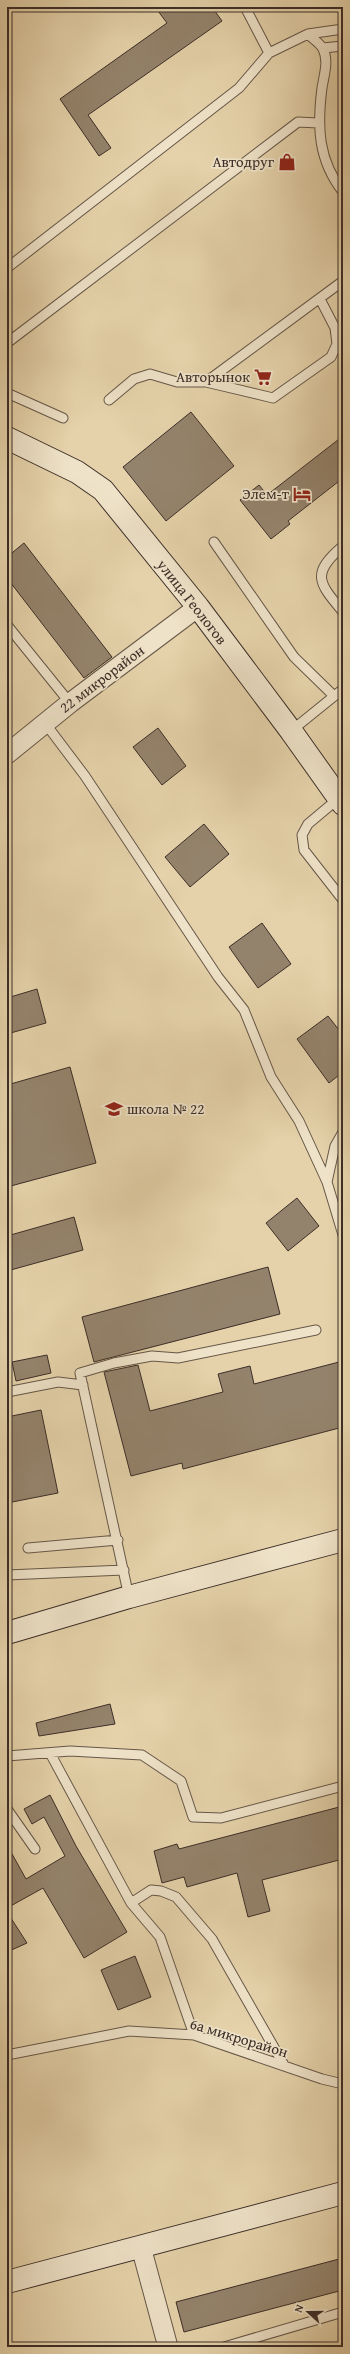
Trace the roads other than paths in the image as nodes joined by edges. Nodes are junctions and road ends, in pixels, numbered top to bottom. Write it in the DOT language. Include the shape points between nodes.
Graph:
graph roads {
  1 [pos="245,7"];
  2 [pos="343,29"];
  3 [pos="308,34"];
  4 [pos="343,46"];
  5 [pos="323,48"];
  6 [pos="269,53"];
  7 [pos="318,123"];
  8 [pos="343,192"];
  9 [pos="7,268"];
  10 [pos="343,281"];
  11 [pos="320,299"];
  12 [pos="7,343"];
  13 [pos="206,382"];
  14 [pos="7,393"];
  15 [pos="109,400"];
  16 [pos="63,418"];
  17 [pos="7,438"];
  18 [pos="214,542"];
  19 [pos="343,546"];
  20 [pos="198,607"];
  21 [pos="343,612"];
  22 [pos="7,625"];
  23 [pos="343,689"];
  24 [pos="334,696"];
  25 [pos="70,703"];
  26 [pos="45,723"];
  27 [pos="291,731"];
  28 [pos="7,754"];
  29 [pos="342,799"];
  30 [pos="343,900"];
  31 [pos="343,1132"];
  32 [pos="327,1182"];
  33 [pos="343,1235"];
  34 [pos="316,1330"];
  35 [pos="83,1385"];
  36 [pos="7,1392"];
  37 [pos="118,1540"];
  38 [pos="342,1544"];
  39 [pos="28,1548"];
  40 [pos="124,1570"];
  41 [pos="7,1575"];
  42 [pos="129,1597"];
  43 [pos="7,1633"];
  44 [pos="50,1753"];
  45 [pos="7,1756"];
  46 [pos="343,1786"];
  47 [pos="7,1809"];
  48 [pos="35,1849"];
  49 [pos="131,1903"];
  50 [pos="194,2035"];
  51 [pos="7,2055"];
  52 [pos="284,2065"];
  53 [pos="343,2084"];
  54 [pos="343,2193"];
  55 [pos="141,2247"];
  56 [pos="7,2282"];
  57 [pos="343,2312"];
  58 [pos="168,2347"];
  59 [pos="224,2347"];
  1 -- 6 [label="lane"];
  2 -- 3 [label="lane"];
  3 -- 5 [label="lane"];
  3 -- 6 [label="lane"];
  4 -- 5 [label="lane"];
  5 -- 7 [label="lane" via="326,61"];
  6 -- 9 [label="lane" via="240,88"];
  7 -- 8 [label="lane" via="331,176"];
  7 -- 12 [label="lane" via="298,122"];
  10 -- 11 [label="lane"];
  11 -- 13 [label="lane"];
  11 -- 13 [label="lane" via="336,328 337,344 331,357 273,398"];
  13 -- 15 [label="lane" via="177,382 150,374 134,379"];
  14 -- 16 [label="lane"];
  17 -- 20 [label="street, улица Геологов" via="77,472 103,490"];
  18 -- 24 [label="lane" via="294,657"];
  19 -- 21 [label="lane" via="328,559 321,574 324,588"];
  20 -- 25 [label="street, 22 микрорайон"];
  20 -- 27 [label="street, улица Геологов"];
  22 -- 25 [label="lane"];
  23 -- 24 [label="lane"];
  24 -- 27 [label="lane"];
  25 -- 26 [label="street, 22 микрорайон"];
  26 -- 28 [label="street, 22 микрорайон"];
  26 -- 32 [label="lane" via="85,776 218,977 244,1010 271,1077 299,1121"];
  27 -- 29 [label="street, улица Геологов"];
  29 -- 30 [label="lane" via="308,824 302,835 304,850"];
  31 -- 32 [label="lane" via="335,1146"];
  32 -- 33 [label="lane"];
  34 -- 35 [label="lane" via="178,1358 152,1356 114,1363 80,1373"];
  35 -- 36 [label="lane" via="58,1382"];
  35 -- 37 [label="lane"];
  37 -- 39 [label="lane"];
  37 -- 40 [label="lane"];
  38 -- 42 [label="street"];
  40 -- 41 [label="lane"];
  40 -- 42 [label="lane"];
  42 -- 43 [label="street"];
  44 -- 45 [label="lane"];
  44 -- 46 [label="lane" via="70,1751 142,1755 181,1781 193,1817 221,1818"];
  44 -- 49 [label="lane"];
  47 -- 48 [label="lane"];
  49 -- 50 [label="lane" via="160,1936"];
  49 -- 52 [label="lane" via="151,1890 161,1891 176,1898 212,1939"];
  50 -- 51 [label="lane, 6а микрорайон" via="129,2031"];
  50 -- 52 [label="lane, 6а микрорайон"];
  52 -- 53 [label="lane, 6а микрорайон"];
  54 -- 55 [label="street"];
  55 -- 56 [label="street"];
  55 -- 58 [label="street"];
  57 -- 59 [label="lane"];
}
